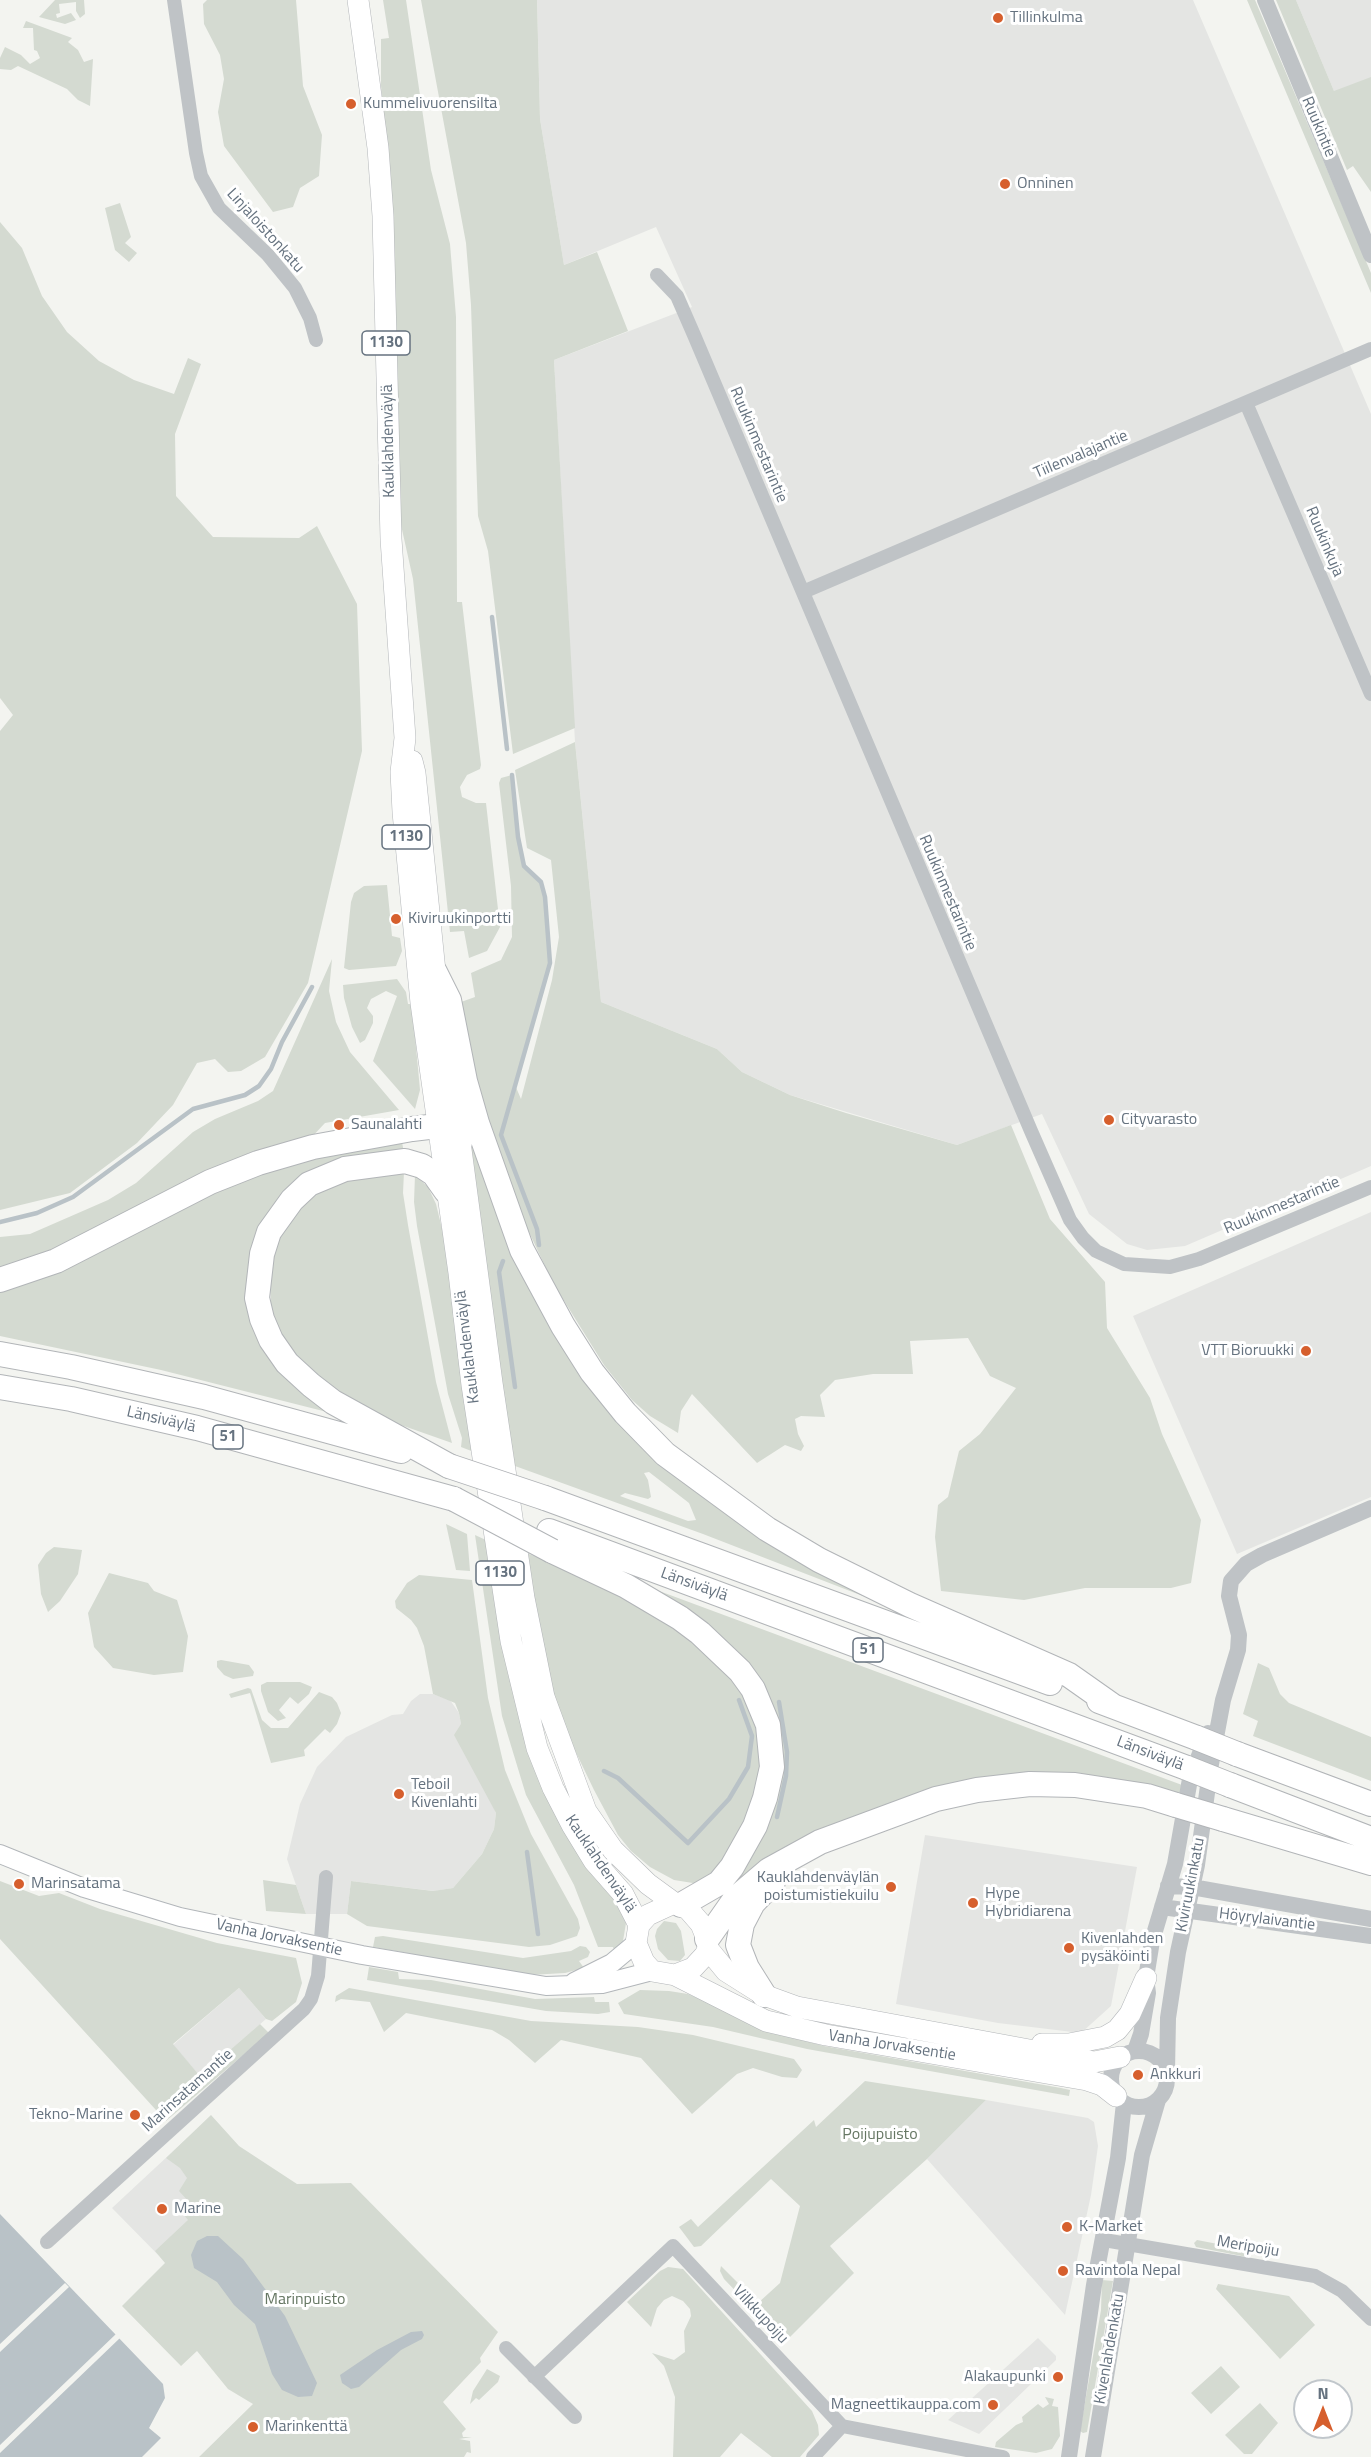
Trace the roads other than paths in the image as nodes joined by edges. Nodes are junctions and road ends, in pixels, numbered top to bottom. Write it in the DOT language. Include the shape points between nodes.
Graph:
graph roads {
  1 [pos="174,0"];
  2 [pos="358,0"];
  3 [pos="1265,0"];
  4 [pos="1371,255"];
  5 [pos="657,275"];
  6 [pos="316,340"];
  7 [pos="1371,350"];
  8 [pos="1246,403"];
  9 [pos="803,592"];
  10 [pos="1371,694"];
  11 [pos="423,935"];
  12 [pos="435,972"];
  13 [pos="436,1001"];
  14 [pos="437,1126"];
  15 [pos="460,1142"];
  16 [pos="1371,1187"];
  17 [pos="446,1191"];
  18 [pos="0,1280"];
  19 [pos="0,1354"];
  20 [pos="0,1387"];
  21 [pos="449,1466"];
  22 [pos="1371,1508"];
  23 [pos="551,1541"];
  24 [pos="1224,1700"];
  25 [pos="1113,1706"];
  26 [pos="1371,1804"];
  27 [pos="1371,1839"];
  28 [pos="0,1854"];
  29 [pos="790,1858"];
  30 [pos="1371,1863"];
  31 [pos="326,1877"];
  32 [pos="1168,1886"];
  33 [pos="1192,1887"];
  34 [pos="678,1904"];
  35 [pos="1162,1907"];
  36 [pos="1187,1910"];
  37 [pos="1371,1919"];
  38 [pos="638,1934"];
  39 [pos="1371,1936"];
  40 [pos="707,1944"];
  41 [pos="321,1947"];
  42 [pos="652,1971"];
  43 [pos="675,1975"];
  44 [pos="1146,1978"];
  45 [pos="567,1986"];
  46 [pos="764,1995"];
  47 [pos="1001,2044"];
  48 [pos="1127,2054"];
  49 [pos="1167,2071"];
  50 [pos="1120,2099"];
  51 [pos="1158,2100"];
  52 [pos="1104,2240"];
  53 [pos="47,2242"];
  54 [pos="1129,2244"];
  55 [pos="1371,2319"];
  56 [pos="506,2348"];
  57 [pos="534,2377"];
  58 [pos="575,2417"];
  59 [pos="842,2426"];
  60 [pos="813,2457"];
  61 [pos="1003,2457"];
  62 [pos="1069,2457"];
  63 [pos="1093,2457"];
  1 -- 6 [label="street, Linjaloistonkatu" via="201,176 219,208 268,255 295,288"];
  2 -- 11 [label="main road, Kauklahdenväylä / 1130" via="383,216 391,539 405,738 401,772"];
  3 -- 4 [label="street, Ruukintie"];
  5 -- 9 [label="street, Ruukinmestarintie" via="676,296 686,316"];
  7 -- 8 [label="street, Tiilenvalajantie"];
  8 -- 9 [label="street, Tiilenvalajantie"];
  8 -- 10 [label="street, Ruukinkuja"];
  9 -- 16 [label="street, Ruukinmestarintie" via="1031,1131 1070,1220 1083,1238 1096,1251 1124,1264 1170,1267 1199,1259"];
  11 -- 12 [label="main road, Kauklahdenväylä / 1130"];
  11 -- 13 [label="main road, Kauklahdenväylä / 1130"];
  12 -- 13 [label="highway"];
  13 -- 14 [label="main road, Kauklahdenväylä / 1130"];
  13 -- 15 [label="main road, Kauklahdenväylä / 1130"];
  13 -- 25 [label="highway" via="522,1250 562,1326 592,1372 665,1455 767,1529 819,1560 1069,1675"];
  14 -- 15 [label="highway"];
  14 -- 17 [label="main road, Kauklahdenväylä / 1130"];
  14 -- 18 [label="highway" via="313,1147 258,1163 210,1182 56,1261"];
  15 -- 34 [label="main road, Kauklahdenväylä / 1130" via="524,1598 544,1696 586,1811 613,1850 648,1884"];
  17 -- 21 [label="highway" via="434,1174 405,1161 345,1169 309,1184 269,1232 257,1298 272,1340 287,1363 311,1385 333,1402"];
  17 -- 38 [label="main road, Kauklahdenväylä / 1130" via="507,1618 524,1704 549,1778 572,1825 594,1861 623,1894"];
  19 -- 21 [label="highway, Länsiväylä / 51" via="204,1397"];
  20 -- 23 [label="highway, Länsiväylä / 51, bridge" via="197,1428 454,1499"];
  21 -- 25 [label="highway, Länsiväylä / 51, bridge"];
  22 -- 24 [label="street, Kiviruukinkatu" via="1262,1555 1235,1574 1229,1596 1239,1635"];
  23 -- 27 [label="highway, Länsiväylä / 51, bridge" via="1187,1768"];
  23 -- 34 [label="highway" via="708,1639 753,1689 768,1725 772,1767 754,1826 719,1883"];
  24 -- 32 [label="street, Kiviruukinkatu" via="1190,1779"];
  24 -- 33 [label="street, Kiviruukinkatu"];
  25 -- 26 [label="highway, Länsiväylä / 51, bridge"];
  28 -- 41 [label="main road, Vanha Jorvaksentie" via="84,1888 180,1917"];
  29 -- 30 [label="highway, bridge" via="898,1812 977,1790 1030,1784 1074,1785 1147,1796"];
  29 -- 40 [label="highway" via="735,1899"];
  29 -- 46 [label="highway" via="753,1903 738,1935 741,1955"];
  31 -- 41 [label="street, Marinsatamantie"];
  32 -- 33 [label="street, Höyrylaivantie"];
  32 -- 35 [label="street, Kiviruukinkatu"];
  33 -- 36 [label="street, Kiviruukinkatu"];
  33 -- 37 [label="street, Höyrylaivantie"];
  34 -- 38 [label="main road" via="648,1915"];
  34 -- 40 [label="main road, 1130" via="694,1914"];
  35 -- 36 [label="street, Höyrylaivantie"];
  35 -- 44 [label="street, Kiviruukinkatu"];
  36 -- 39 [label="street, Höyrylaivantie"];
  36 -- 49 [label="street, Kiviruukinkatu" via="1168,2018"];
  38 -- 42 [label="main road, 1130" via="644,1962"];
  38 -- 45 [label="main road" via="612,1963"];
  40 -- 43 [label="main road" via="693,1968"];
  40 -- 46 [label="main road, Vanha Jorvaksentie" via="726,1971"];
  41 -- 45 [label="main road, Vanha Jorvaksentie" via="511,1982"];
  41 -- 53 [label="street, Marinsatamantie" via="318,1976 304,2009"];
  42 -- 43 [label="main road"];
  42 -- 45 [label="main road, Vanha Jorvaksentie" via="602,1984"];
  43 -- 50 [label="main road, Vanha Jorvaksentie" via="766,2021 826,2036 1088,2080"];
  44 -- 47 [label="main road" via="1130,2014 1105,2037 1069,2044"];
  44 -- 48 [label="street, Kiviruukinkatu" via="1148,1993 1141,2034"];
  46 -- 47 [label="main road, Vanha Jorvaksentie" via="809,2010"];
  47 -- 48 [label="main road, Vanha Jorvaksentie" via="1094,2062"];
  48 -- 49 [label="street" via="1155,2055"];
  48 -- 50 [label="street" via="1111,2073"];
  49 -- 51 [label="street" via="1168,2082"];
  50 -- 51 [label="street" via="1145,2107"];
  50 -- 52 [label="street, Kivenlahdenkatu" via="1118,2158"];
  51 -- 54 [label="street, Kivenlahdenkatu" via="1144,2146"];
  52 -- 54 [label="street, Meripoiju"];
  52 -- 62 [label="street, Kivenlahdenkatu"];
  54 -- 55 [label="street, Meripoiju" via="1315,2276 1342,2291"];
  54 -- 63 [label="street, Kivenlahdenkatu"];
  56 -- 57 [label="street"];
  57 -- 58 [label="street"];
  57 -- 59 [label="street, Vilkkupoiju" via="673,2246"];
  59 -- 60 [label="street"];
  59 -- 61 [label="street"];
}
